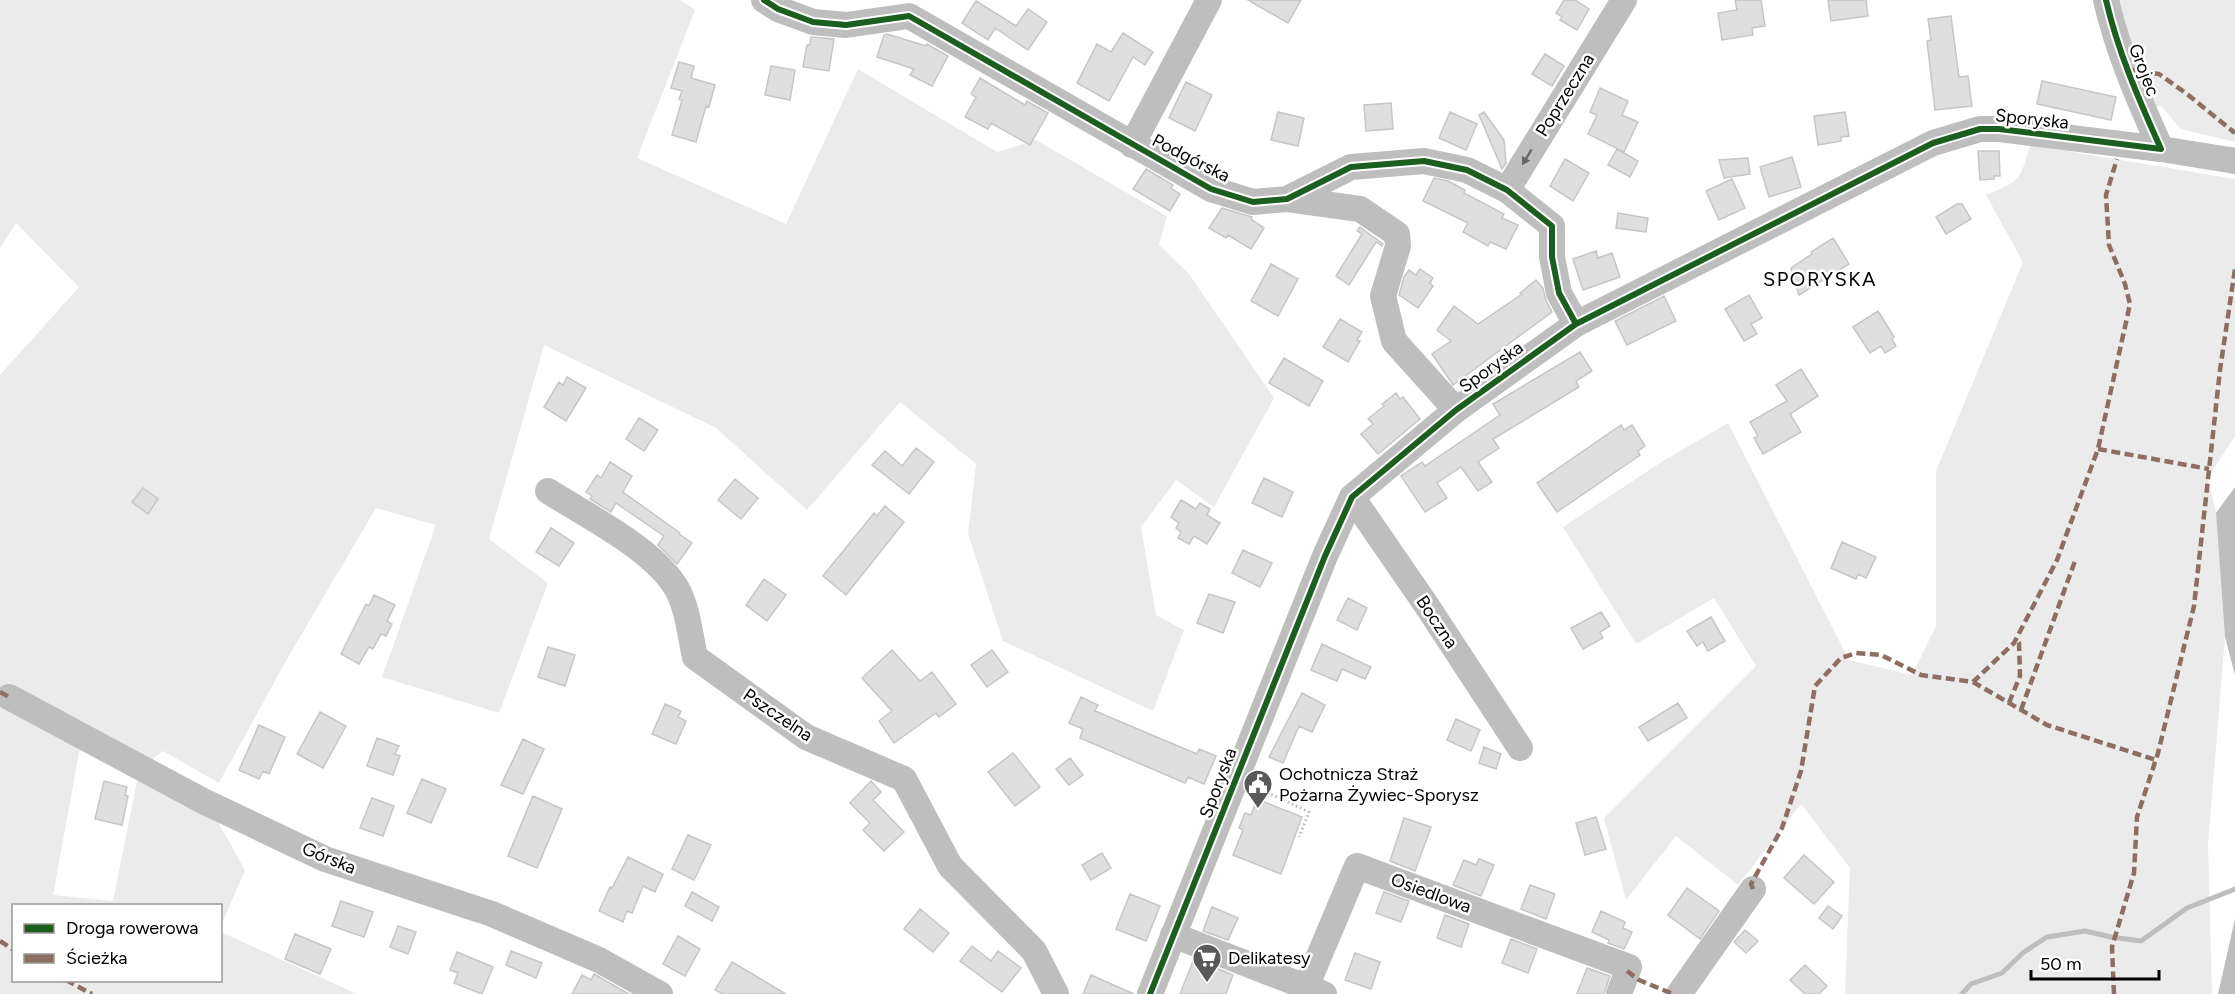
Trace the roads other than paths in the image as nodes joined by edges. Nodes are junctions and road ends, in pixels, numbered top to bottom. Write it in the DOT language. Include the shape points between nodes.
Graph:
graph roads {
  1 [pos="764,0"];
  2 [pos="1209,0"];
  3 [pos="1624,0"];
  4 [pos="2106,0"];
  5 [pos="902,8"];
  6 [pos="1132,145"];
  7 [pos="2161,149"];
  8 [pos="2228,160"];
  9 [pos="1507,190"];
  10 [pos="1287,199"];
  11 [pos="1576,324"];
  12 [pos="1456,410"];
  13 [pos="548,491"];
  14 [pos="1352,496"];
  15 [pos="9,697"];
  16 [pos="1520,748"];
  17 [pos="1753,889"];
  18 [pos="1173,935"];
  19 [pos="1315,990"];
  20 [pos="660,994"];
  21 [pos="1056,994"];
  22 [pos="1150,994"];
  23 [pos="1619,994"];
  24 [pos="1679,994"];
  1 -- 5 [label="street, Podgórska" via="813,22 846,26"];
  2 -- 6 [label="street"];
  3 -- 9 [label="street, Poprzeczna, one-way"];
  4 -- 7 [label="street, Grojec" via="2115,37"];
  5 -- 6 [label="street, Podgórska"];
  6 -- 10 [label="street, Podgórska" via="1211,189 1253,202"];
  7 -- 8 [label="street, Sporyska"];
  7 -- 11 [label="street, Sporyska" via="1999,129 1980,129 1942,140"];
  9 -- 10 [label="street, Podgórska" via="1467,170 1424,161 1351,167"];
  9 -- 11 [label="street, Podgórska" via="1552,226 1552,257 1559,293"];
  10 -- 12 [label="street" via="1360,210 1397,234 1398,246 1383,296 1394,341"];
  11 -- 12 [label="street, Sporyska"];
  12 -- 14 [label="street, Sporyska"];
  13 -- 21 [label="street, Pszczelna" via="634,546 670,578 683,603 694,657 806,737 904,779 950,866 1034,951"];
  14 -- 16 [label="street, Boczna"];
  14 -- 18 [label="street, Sporyska"];
  15 -- 20 [label="street, Górska" via="204,801 325,859 492,914 599,960"];
  17 -- 24 [label="street"];
  18 -- 19 [label="street, Osiedlowa"];
  18 -- 22 [label="street, Sporyska"];
  19 -- 23 [label="street, Osiedlowa" via="1357,866 1629,967"];
}
